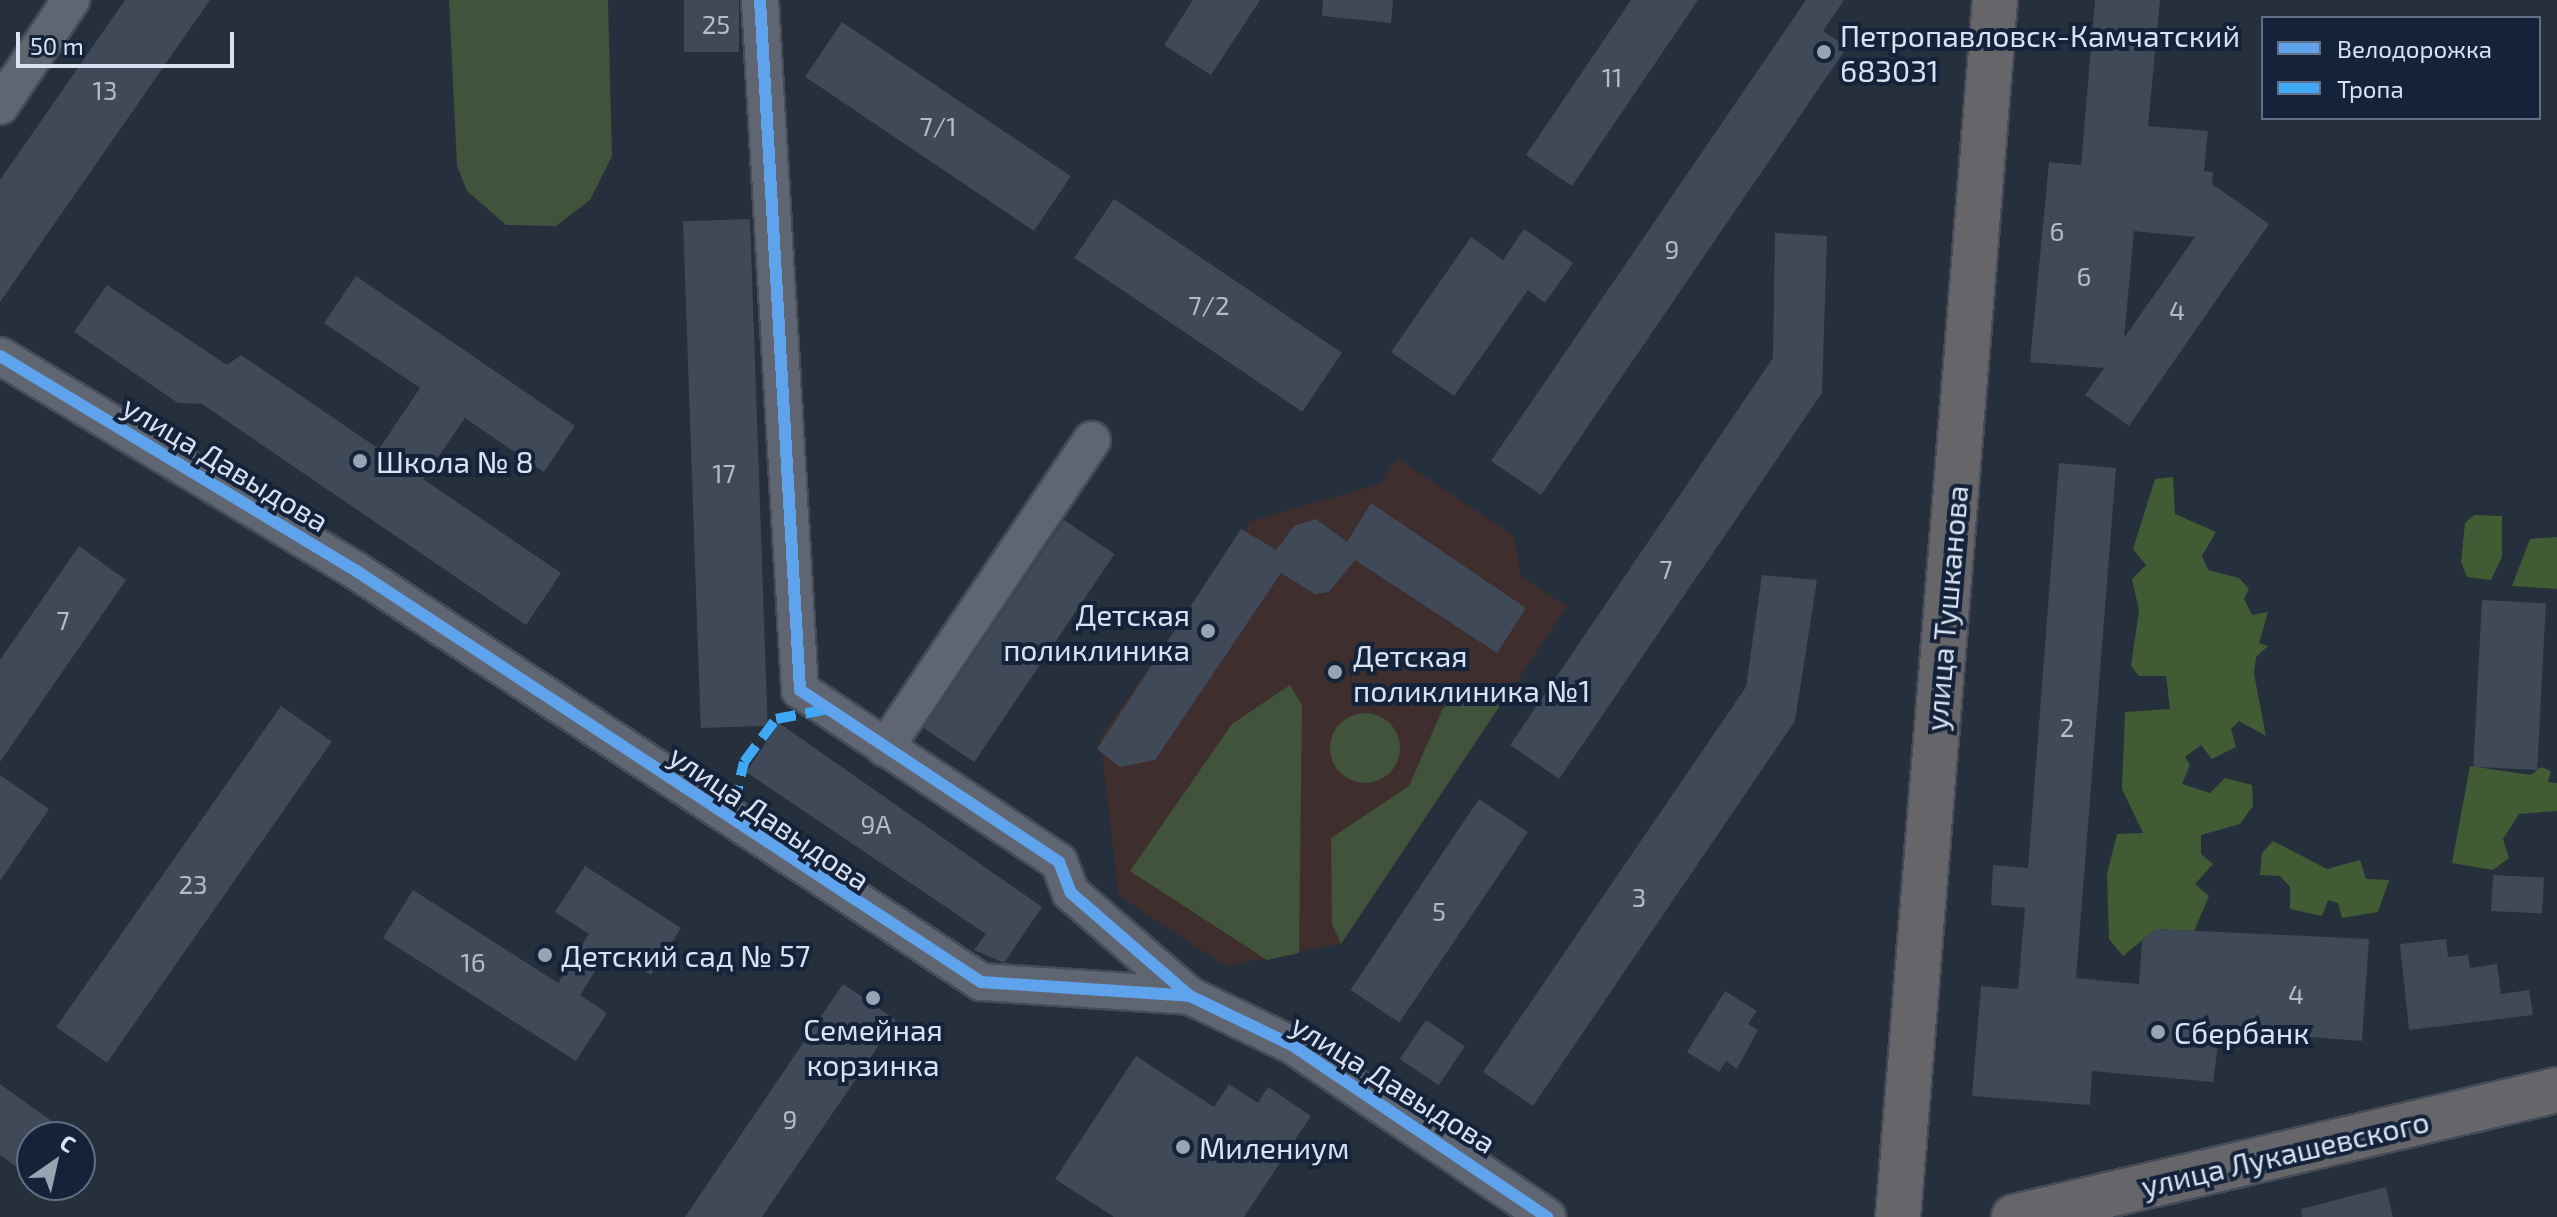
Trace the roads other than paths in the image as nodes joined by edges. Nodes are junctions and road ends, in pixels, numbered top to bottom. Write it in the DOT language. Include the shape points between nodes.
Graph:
graph roads {
  1 [pos="71,0"];
  2 [pos="760,0"];
  3 [pos="1995,0"];
  4 [pos="0,106"];
  5 [pos="0,356"];
  6 [pos="1092,440"];
  7 [pos="885,748"];
  8 [pos="1190,996"];
  9 [pos="2557,1090"];
  10 [pos="1537,1210"];
  11 [pos="1898,1217"];
  12 [pos="2014,1217"];
  1 -- 4 [label="street"];
  2 -- 7 [label="street" via="800,690"];
  3 -- 11 [label="main road, улица Тушканова"];
  5 -- 8 [label="street, улица Давыдова" via="355,570 981,982"];
  6 -- 7 [label="street"];
  7 -- 8 [label="street" via="1059,862 1071,893"];
  8 -- 10 [label="street, улица Давыдова" via="1292,1045"];
  9 -- 12 [label="main road, улица Лукашевского"];
}
